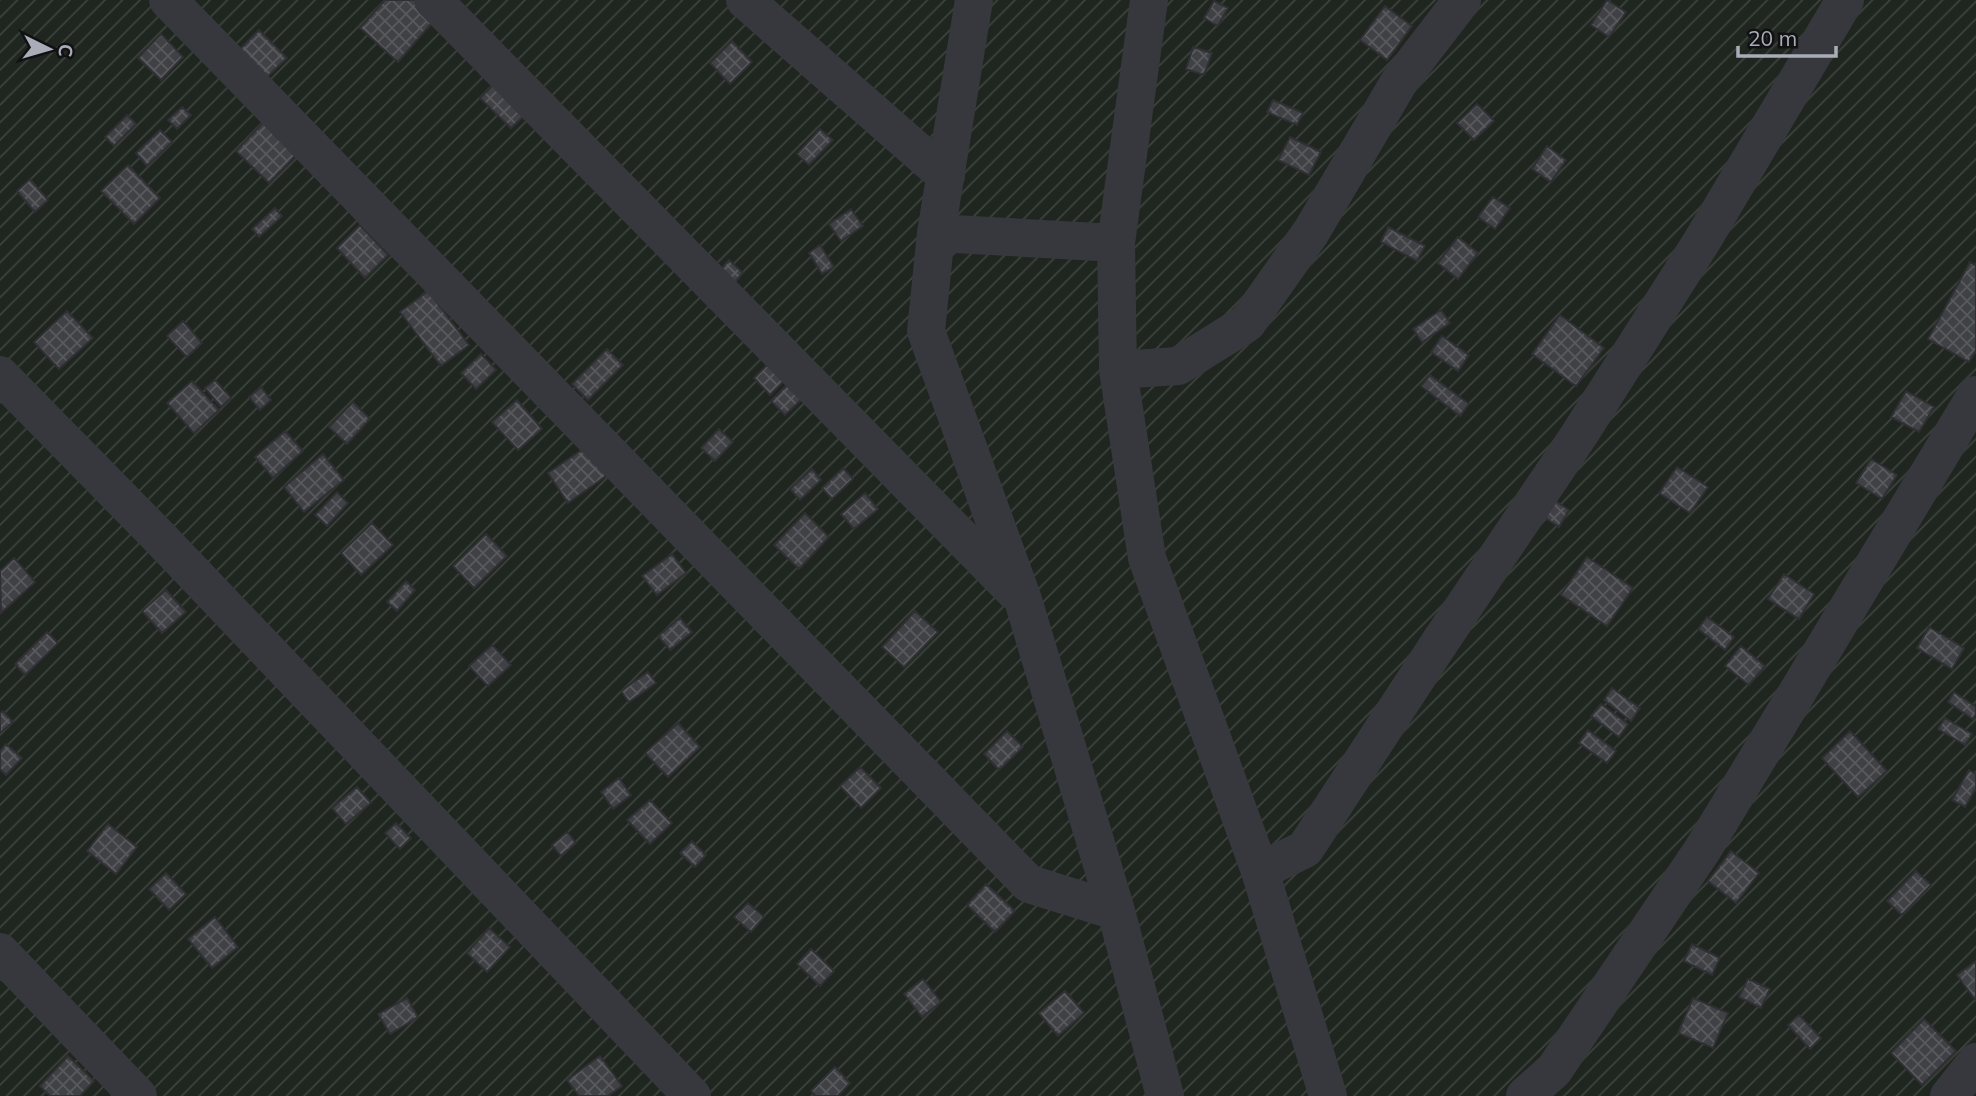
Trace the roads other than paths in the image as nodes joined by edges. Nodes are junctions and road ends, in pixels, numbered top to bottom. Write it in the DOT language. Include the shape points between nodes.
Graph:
graph roads {
  1 [pos="168,0"];
  2 [pos="432,0"];
  3 [pos="744,0"];
  4 [pos="974,0"];
  5 [pos="1149,0"];
  6 [pos="1462,0"];
  7 [pos="1845,0"];
  8 [pos="946,176"];
  9 [pos="936,233"];
  10 [pos="1116,243"];
  11 [pos="1118,370"];
  12 [pos="0,375"];
  13 [pos="1976,395"];
  14 [pos="1023,600"];
  15 [pos="1260,871"];
  16 [pos="1116,911"];
  17 [pos="0,952"];
  18 [pos="1976,1062"];
  19 [pos="138,1096"];
  20 [pos="692,1096"];
  21 [pos="1165,1096"];
  22 [pos="1328,1096"];
  23 [pos="1525,1096"];
  24 [pos="1950,1096"];
  1 -- 16 [label="street" via="1029,884"];
  2 -- 14 [label="street"];
  3 -- 8 [label="street"];
  4 -- 8 [label="street"];
  5 -- 10 [label="street"];
  6 -- 11 [label="street" via="1399,82 1311,232 1247,323 1178,366"];
  7 -- 15 [label="street" via="1702,241 1586,424 1305,849"];
  8 -- 9 [label="street"];
  9 -- 10 [label="street"];
  9 -- 14 [label="street" via="926,331"];
  10 -- 11 [label="street"];
  11 -- 15 [label="street" via="1147,558"];
  12 -- 20 [label="street"];
  13 -- 23 [label="street" via="1703,849 1554,1070"];
  14 -- 16 [label="street"];
  15 -- 22 [label="street"];
  16 -- 21 [label="street"];
  17 -- 19 [label="street"];
  18 -- 24 [label="street"];
}
